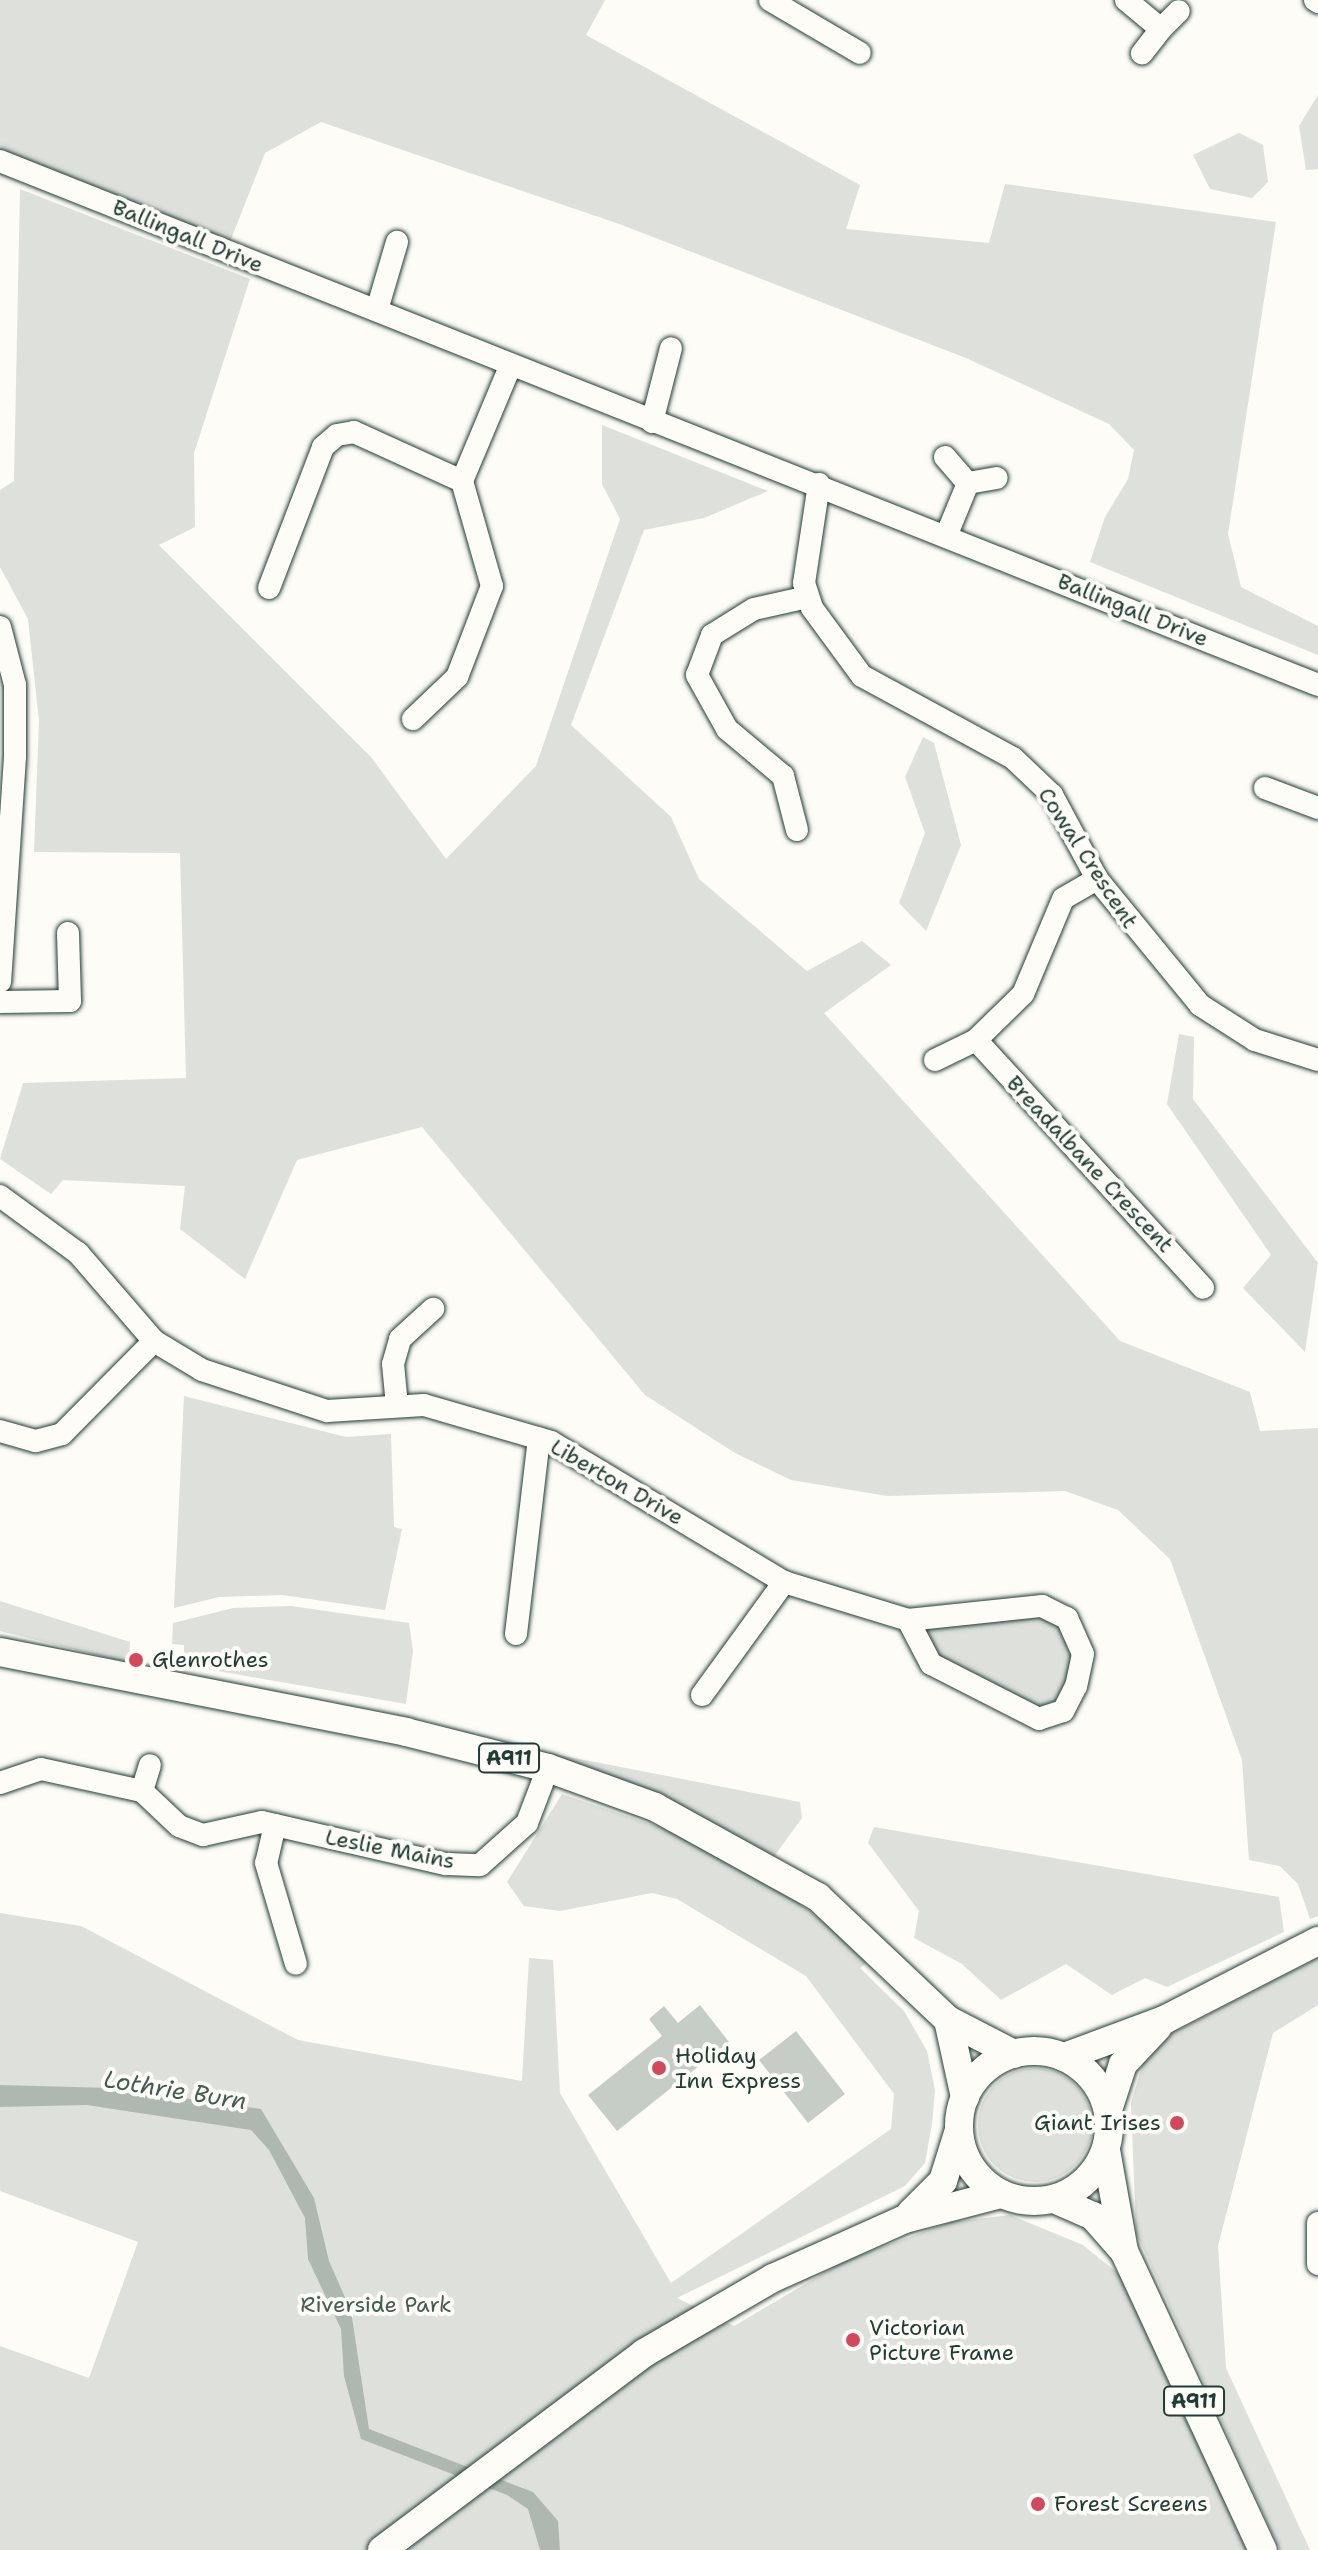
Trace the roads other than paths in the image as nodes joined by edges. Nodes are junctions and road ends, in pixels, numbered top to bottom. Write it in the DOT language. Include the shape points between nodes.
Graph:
graph roads {
  1 [pos="770,0"];
  2 [pos="1126,0"];
  3 [pos="1179,11"];
  4 [pos="1161,29"];
  5 [pos="860,53"];
  6 [pos="1142,53"];
  7 [pos="0,161"];
  8 [pos="397,242"];
  9 [pos="377,310"];
  10 [pos="671,348"];
  11 [pos="510,367"];
  12 [pos="652,422"];
  13 [pos="945,457"];
  14 [pos="997,478"];
  15 [pos="462,481"];
  16 [pos="968,483"];
  17 [pos="819,484"];
  18 [pos="947,534"];
  19 [pos="269,588"];
  20 [pos="808,597"];
  21 [pos="0,627"];
  22 [pos="1318,685"];
  23 [pos="413,719"];
  24 [pos="1265,788"];
  25 [pos="1318,808"];
  26 [pos="797,830"];
  27 [pos="3,878"];
  28 [pos="1097,879"];
  29 [pos="68,933"];
  30 [pos="0,981"];
  31 [pos="0,1002"];
  32 [pos="976,1040"];
  33 [pos="935,1060"];
  34 [pos="1318,1060"];
  35 [pos="0,1196"];
  36 [pos="1203,1288"];
  37 [pos="433,1309"];
  38 [pos="154,1341"];
  39 [pos="397,1406"];
  40 [pos="0,1431"];
  41 [pos="539,1438"];
  42 [pos="784,1582"];
  43 [pos="908,1620"];
  44 [pos="516,1634"];
  45 [pos="0,1652"];
  46 [pos="702,1695"];
  47 [pos="150,1765"];
  48 [pos="548,1768"];
  49 [pos="0,1783"];
  50 [pos="142,1791"];
  51 [pos="275,1825"];
  52 [pos="1318,1941"];
  53 [pos="296,1964"];
  54 [pos="1166,2019"];
  55 [pos="948,2020"];
  56 [pos="1014,2054"];
  57 [pos="1064,2057"];
  58 [pos="965,2097"];
  59 [pos="1108,2110"];
  60 [pos="959,2129"];
  61 [pos="1106,2150"];
  62 [pos="1001,2194"];
  63 [pos="1054,2199"];
  64 [pos="905,2219"];
  65 [pos="1318,2223"];
  66 [pos="1124,2251"];
  67 [pos="1318,2264"];
  68 [pos="382,2550"];
  69 [pos="1263,2550"];
  1 -- 5 [label="street"];
  2 -- 4 [label="street"];
  3 -- 4 [label="street"];
  4 -- 6 [label="street"];
  7 -- 9 [label="street, Ballingall Drive"];
  8 -- 9 [label="street"];
  9 -- 11 [label="street, Ballingall Drive"];
  10 -- 12 [label="street"];
  11 -- 12 [label="street, Ballingall Drive"];
  11 -- 15 [label="street"];
  12 -- 17 [label="street, Ballingall Drive"];
  13 -- 16 [label="street"];
  14 -- 16 [label="street"];
  15 -- 19 [label="street" via="354,432 337,435 323,447"];
  15 -- 23 [label="street" via="492,586 457,677"];
  16 -- 18 [label="street"];
  17 -- 18 [label="street, Ballingall Drive"];
  17 -- 20 [label="street" via="806,540"];
  18 -- 22 [label="street, Ballingall Drive"];
  20 -- 26 [label="street" via="754,609 712,635 697,675 727,729 783,776"];
  20 -- 28 [label="street, Cowal Crescent" via="862,676 1013,758 1052,795"];
  21 -- 27 [label="street" via="15,685"];
  24 -- 25 [label="street"];
  27 -- 30 [label="street"];
  28 -- 32 [label="street" via="1063,899 1023,994"];
  28 -- 34 [label="street, Cowal Crescent" via="1200,1005 1255,1040"];
  29 -- 31 [label="street" via="70,1001"];
  32 -- 33 [label="street"];
  32 -- 36 [label="street, Breadalbane Crescent"];
  35 -- 38 [label="street, Liberton Drive" via="78,1253"];
  37 -- 39 [label="street" via="400,1339 393,1364"];
  38 -- 39 [label="street, Liberton Drive" via="202,1370 327,1411"];
  38 -- 40 [label="street" via="62,1434 36,1441"];
  39 -- 41 [label="street, Liberton Drive" via="424,1405"];
  41 -- 42 [label="street, Liberton Drive"];
  41 -- 44 [label="street"];
  42 -- 43 [label="street, Liberton Drive"];
  42 -- 46 [label="street"];
  43 -- 43 [label="street, Liberton Drive" via="1042,1606 1067,1618 1083,1654 1076,1686 1063,1711 1039,1719 931,1664"];
  45 -- 48 [label="main road, A911" via="406,1732"];
  47 -- 50 [label="street"];
  48 -- 51 [label="street, Leslie Mains" via="527,1823 480,1865 446,1864"];
  48 -- 55 [label="main road, A911" via="668,1813 818,1897"];
  49 -- 50 [label="street, Leslie Mains" via="41,1769"];
  50 -- 51 [label="street, Leslie Mains" via="191,1832 216,1833 250,1821"];
  51 -- 53 [label="street" via="266,1863"];
  52 -- 54 [label="main road"];
  54 -- 57 [label="main road"];
  54 -- 59 [label="main road" via="1123,2064"];
  55 -- 56 [label="main road, A911"];
  55 -- 58 [label="main road"];
  56 -- 57 [label="main road, A911"];
  56 -- 58 [label="main road" via="977,2078"];
  57 -- 59 [label="main road" via="1084,2069"];
  58 -- 60 [label="main road"];
  59 -- 61 [label="main road, A911"];
  60 -- 62 [label="main road" via="971,2167"];
  60 -- 64 [label="main road" via="943,2181"];
  61 -- 63 [label="main road" via="1077,2189"];
  61 -- 66 [label="main road, A911"];
  62 -- 63 [label="main road, A911"];
  62 -- 64 [label="main road"];
  63 -- 66 [label="main road, A911" via="1093,2216"];
  64 -- 68 [label="main road" via="773,2278 644,2353"];
  65 -- 67 [label="street"];
  66 -- 69 [label="main road, A911"];
}
